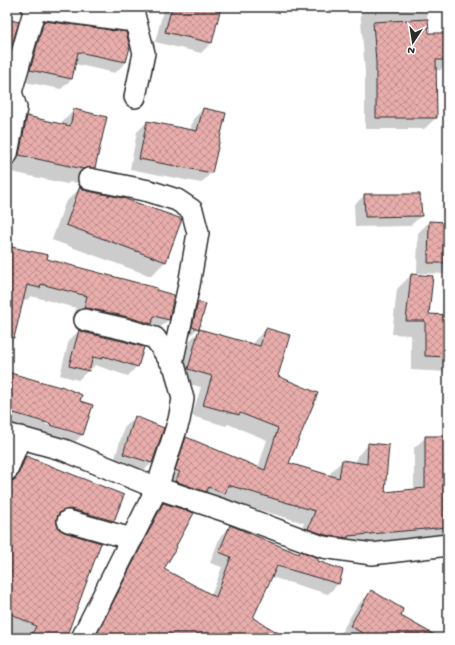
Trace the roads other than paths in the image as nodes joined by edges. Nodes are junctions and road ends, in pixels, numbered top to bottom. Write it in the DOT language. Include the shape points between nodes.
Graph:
graph roads {
  1 [pos="33,8"];
  2 [pos="134,9"];
  3 [pos="135,97"];
  4 [pos="7,154"];
  5 [pos="90,179"];
  6 [pos="85,320"];
  7 [pos="172,363"];
  8 [pos="14,436"];
  9 [pos="7,470"];
  10 [pos="157,488"];
  11 [pos="68,521"];
  12 [pos="132,539"];
  13 [pos="448,545"];
  14 [pos="82,638"];
  1 -- 2 [label="street" via="126,20"];
  1 -- 4 [label="street" via="11,92 16,108"];
  2 -- 3 [label="street" via="144,53"];
  5 -- 7 [label="street" via="149,191 177,200 192,210 198,233"];
  6 -- 7 [label="street" via="155,338"];
  7 -- 10 [label="street" via="183,398 179,420"];
  8 -- 9 [label="street"];
  8 -- 10 [label="street" via="64,450"];
  10 -- 12 [label="street"];
  10 -- 13 [label="street" via="323,547 372,554"];
  11 -- 12 [label="street"];
  12 -- 14 [label="street"];
}
